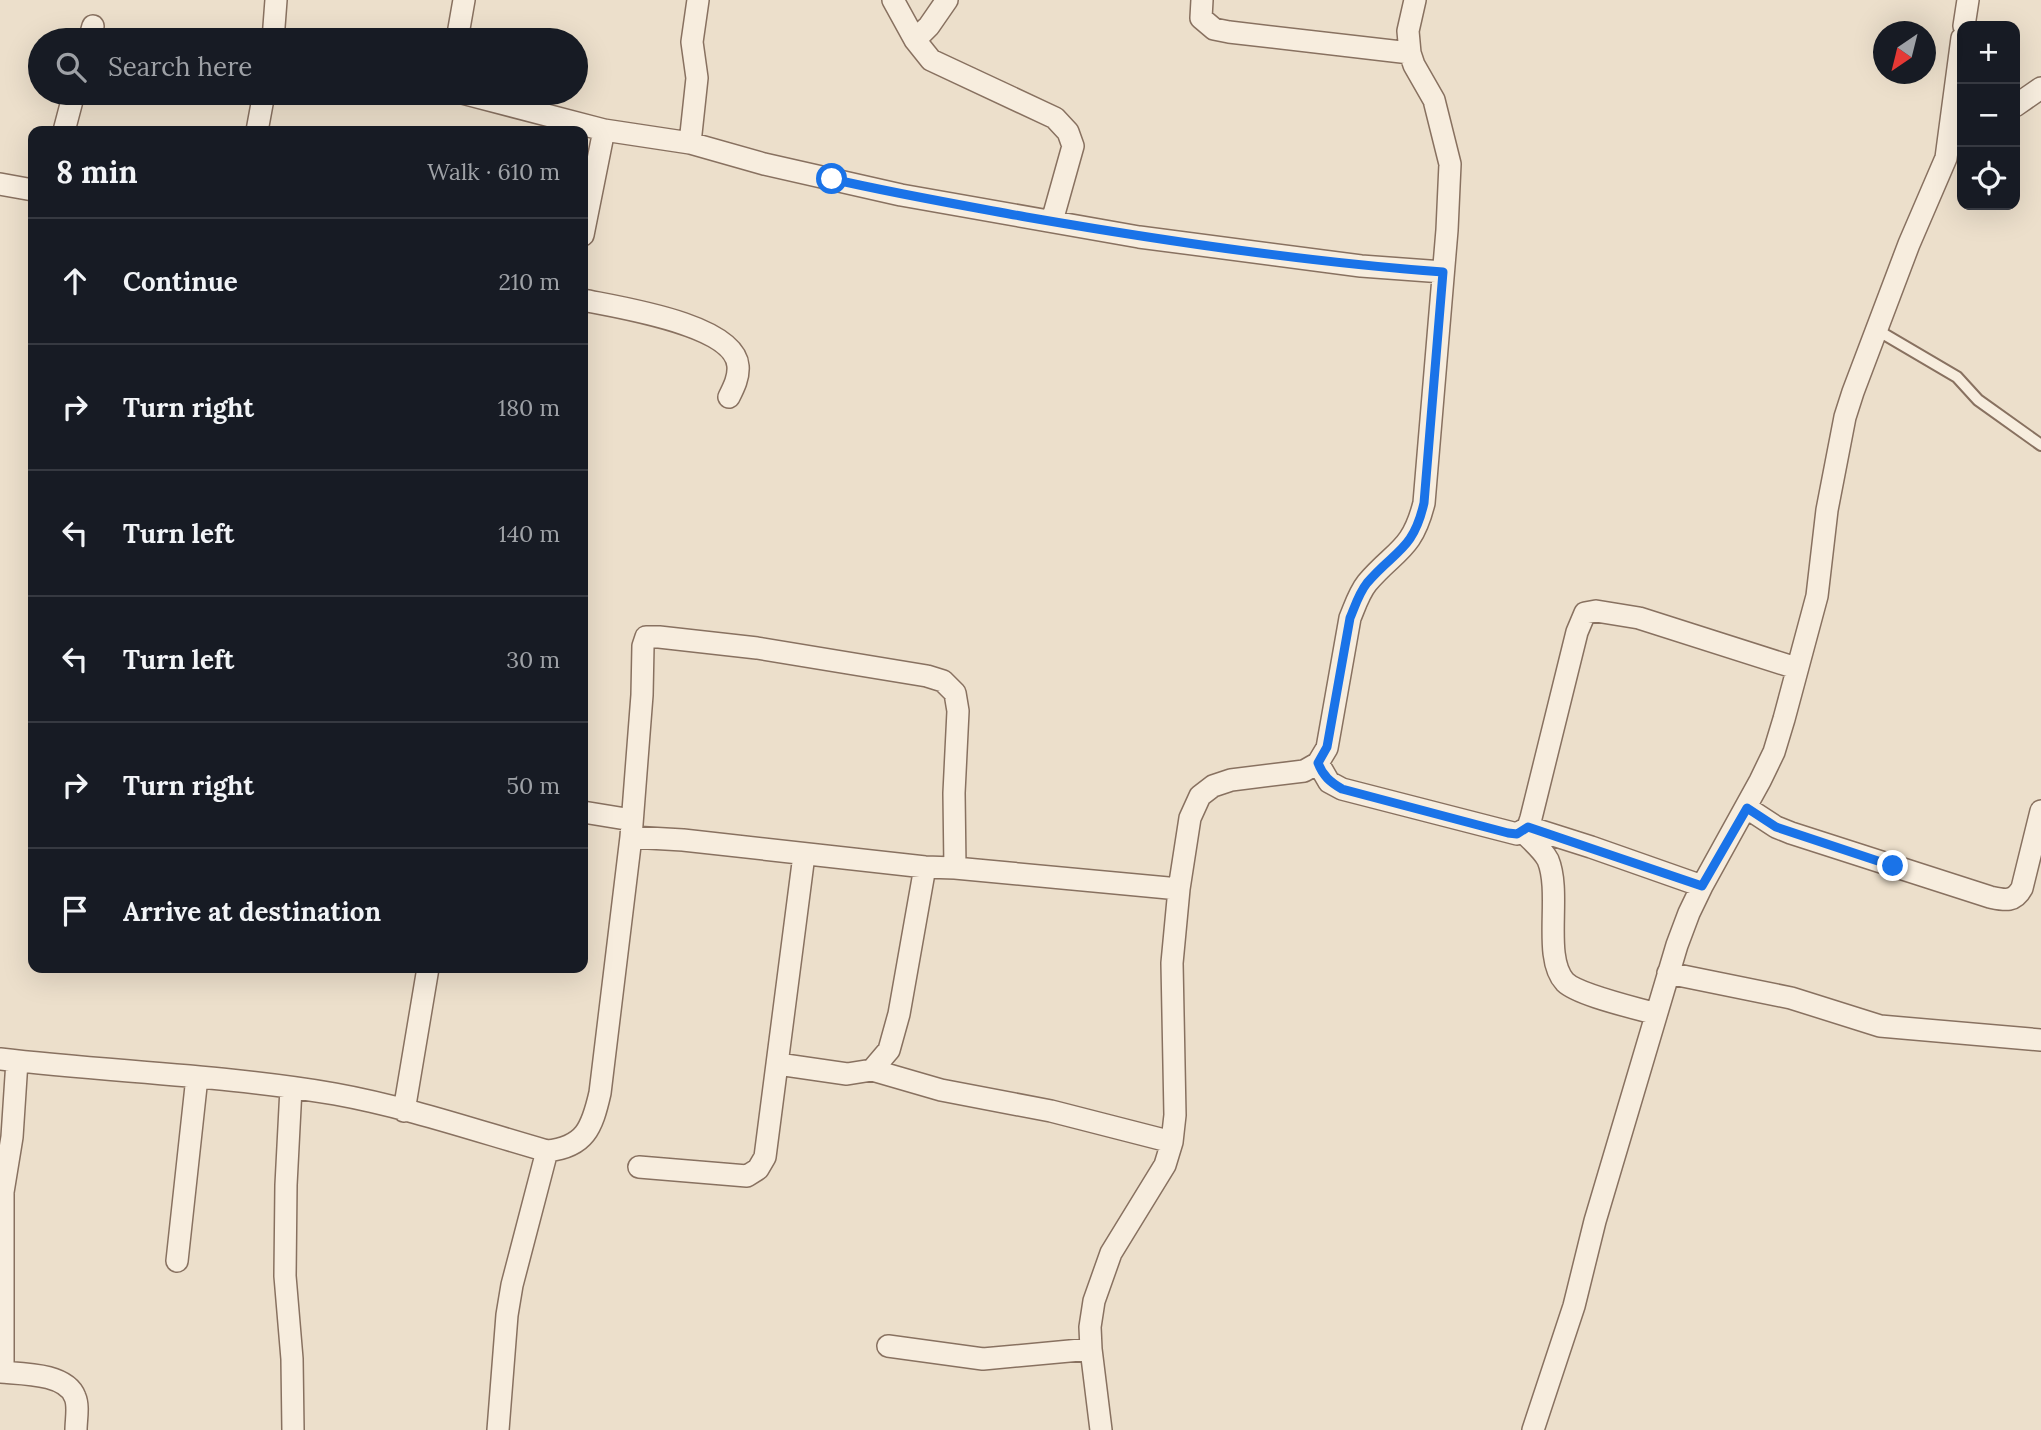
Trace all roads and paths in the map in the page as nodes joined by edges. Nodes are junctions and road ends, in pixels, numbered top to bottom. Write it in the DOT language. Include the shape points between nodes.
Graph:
graph roads {
  1 [pos="276,0"];
  2 [pos="464,0"];
  3 [pos="698,0"];
  4 [pos="893,0"];
  5 [pos="947,0"];
  6 [pos="1202,0"];
  7 [pos="1415,0"];
  8 [pos="1968,0"];
  9 [pos="1965,21"];
  10 [pos="274,28"];
  11 [pos="459,28"];
  12 [pos="915,40"];
  13 [pos="1410,53"];
  14 [pos="1959,84"];
  15 [pos="2041,88"];
  16 [pos="2020,103"];
  17 [pos="71,105"];
  18 [pos="262,105"];
  19 [pos="508,105"];
  20 [pos="65,126"];
  21 [pos="258,126"];
  22 [pos="604,130"];
  23 [pos="690,143"];
  24 [pos="1954,151"];
  25 [pos="0,184"];
  26 [pos="28,189"];
  27 [pos="588,210"];
  28 [pos="1052,221"];
  29 [pos="1443,272"];
  30 [pos="588,301"];
  31 [pos="1877,330"];
  32 [pos="729,397"];
  33 [pos="2041,445"];
  34 [pos="1796,668"];
  35 [pos="1318,763"];
  36 [pos="1747,808"];
  37 [pos="2040,811"];
  38 [pos="588,814"];
  39 [pos="631,828"];
  40 [pos="1525,830"];
  41 [pos="804,855"];
  42 [pos="925,867"];
  43 [pos="954,868"];
  44 [pos="1702,886"];
  45 [pos="1179,889"];
  46 [pos="427,973"];
  47 [pos="1668,973"];
  48 [pos="1656,1014"];
  49 [pos="2041,1040"];
  50 [pos="8,1060"];
  51 [pos="778,1064"];
  52 [pos="872,1070"];
  53 [pos="197,1077"];
  54 [pos="291,1088"];
  55 [pos="404,1111"];
  56 [pos="1172,1142"];
  57 [pos="547,1151"];
  58 [pos="639,1167"];
  59 [pos="177,1261"];
  60 [pos="888,1346"];
  61 [pos="1091,1349"];
  62 [pos="1,1372"];
  63 [pos="76,1430"];
  64 [pos="293,1430"];
  65 [pos="498,1430"];
  66 [pos="1101,1430"];
  67 [pos="1533,1430"];
  1 -- 10 [label="street"];
  2 -- 11 [label="street"];
  3 -- 23 [label="street" via="692,42 697,78"];
  4 -- 12 [label="street"];
  5 -- 12 [label="street"];
  6 -- 13 [label="street" via="1201,18 1214,29"];
  7 -- 13 [label="street" via="1408,31"];
  8 -- 9 [label="street"];
  12 -- 28 [label="street" via="931,60 1055,118 1068,132 1073,145"];
  13 -- 29 [label="street" via="1434,100 1450,164"];
  14 -- 24 [label="street"];
  15 -- 16 [label="street"];
  17 -- 20 [label="street"];
  18 -- 21 [label="street"];
  19 -- 22 [label="street"];
  22 -- 23 [label="street"];
  22 -- 27 [label="street"];
  23 -- 28 [label="street" via="901,195"];
  24 -- 31 [label="street" via="1909,244"];
  25 -- 26 [label="street"];
  28 -- 29 [label="street" via="1139,237"];
  29 -- 35 [label="street" via="1419,523 1409,542 1367,583 1350,618 1327,747"];
  30 -- 32 [label="street" via="691,326 718,338 738,363"];
  31 -- 33 [label="lane" via="1957,377 1978,400"];
  31 -- 34 [label="street" via="1845,417 1817,596"];
  34 -- 36 [label="street" via="1774,752"];
  34 -- 40 [label="street" via="1639,618 1585,613"];
  35 -- 40 [label="street" via="1329,782 1342,789 1508,833"];
  35 -- 45 [label="street" via="1304,771 1231,780 1199,796"];
  36 -- 37 [label="street" via="1791,833 2011,900 2022,888"];
  36 -- 44 [label="street"];
  38 -- 39 [label="street"];
  39 -- 41 [label="street" via="683,840"];
  39 -- 43 [label="street" via="646,637 757,648 927,676 943,681 955,693"];
  39 -- 57 [label="street" via="596,1113 588,1132 576,1143"];
  40 -- 44 [label="street"];
  40 -- 48 [label="street" via="1547,859 1554,898 1553,950 1565,982 1580,991"];
  41 -- 42 [label="street"];
  41 -- 51 [label="street"];
  42 -- 43 [label="street"];
  42 -- 52 [label="street" via="899,1014 889,1050"];
  43 -- 45 [label="street"];
  44 -- 47 [label="street"];
  45 -- 56 [label="street" via="1172,963"];
  46 -- 55 [label="street"];
  47 -- 48 [label="street"];
  47 -- 49 [label="street" via="1791,998 1880,1026"];
  48 -- 67 [label="street" via="1574,1306"];
  50 -- 53 [label="street"];
  50 -- 62 [label="street" via="12,1137 3,1192"];
  51 -- 52 [label="street" via="847,1074"];
  51 -- 58 [label="street" via="765,1157 758,1169 747,1176"];
  52 -- 56 [label="street"];
  53 -- 54 [label="street"];
  53 -- 59 [label="street"];
  54 -- 55 [label="street"];
  54 -- 64 [label="street" via="285,1276"];
  55 -- 57 [label="street"];
  56 -- 61 [label="street" via="1165,1165 1111,1254 1100,1282 1090,1326"];
  57 -- 65 [label="street" via="512,1285"];
  60 -- 61 [label="street" via="983,1359"];
  61 -- 66 [label="street"];
  62 -- 63 [label="street" via="70,1386 76,1399"];
}
